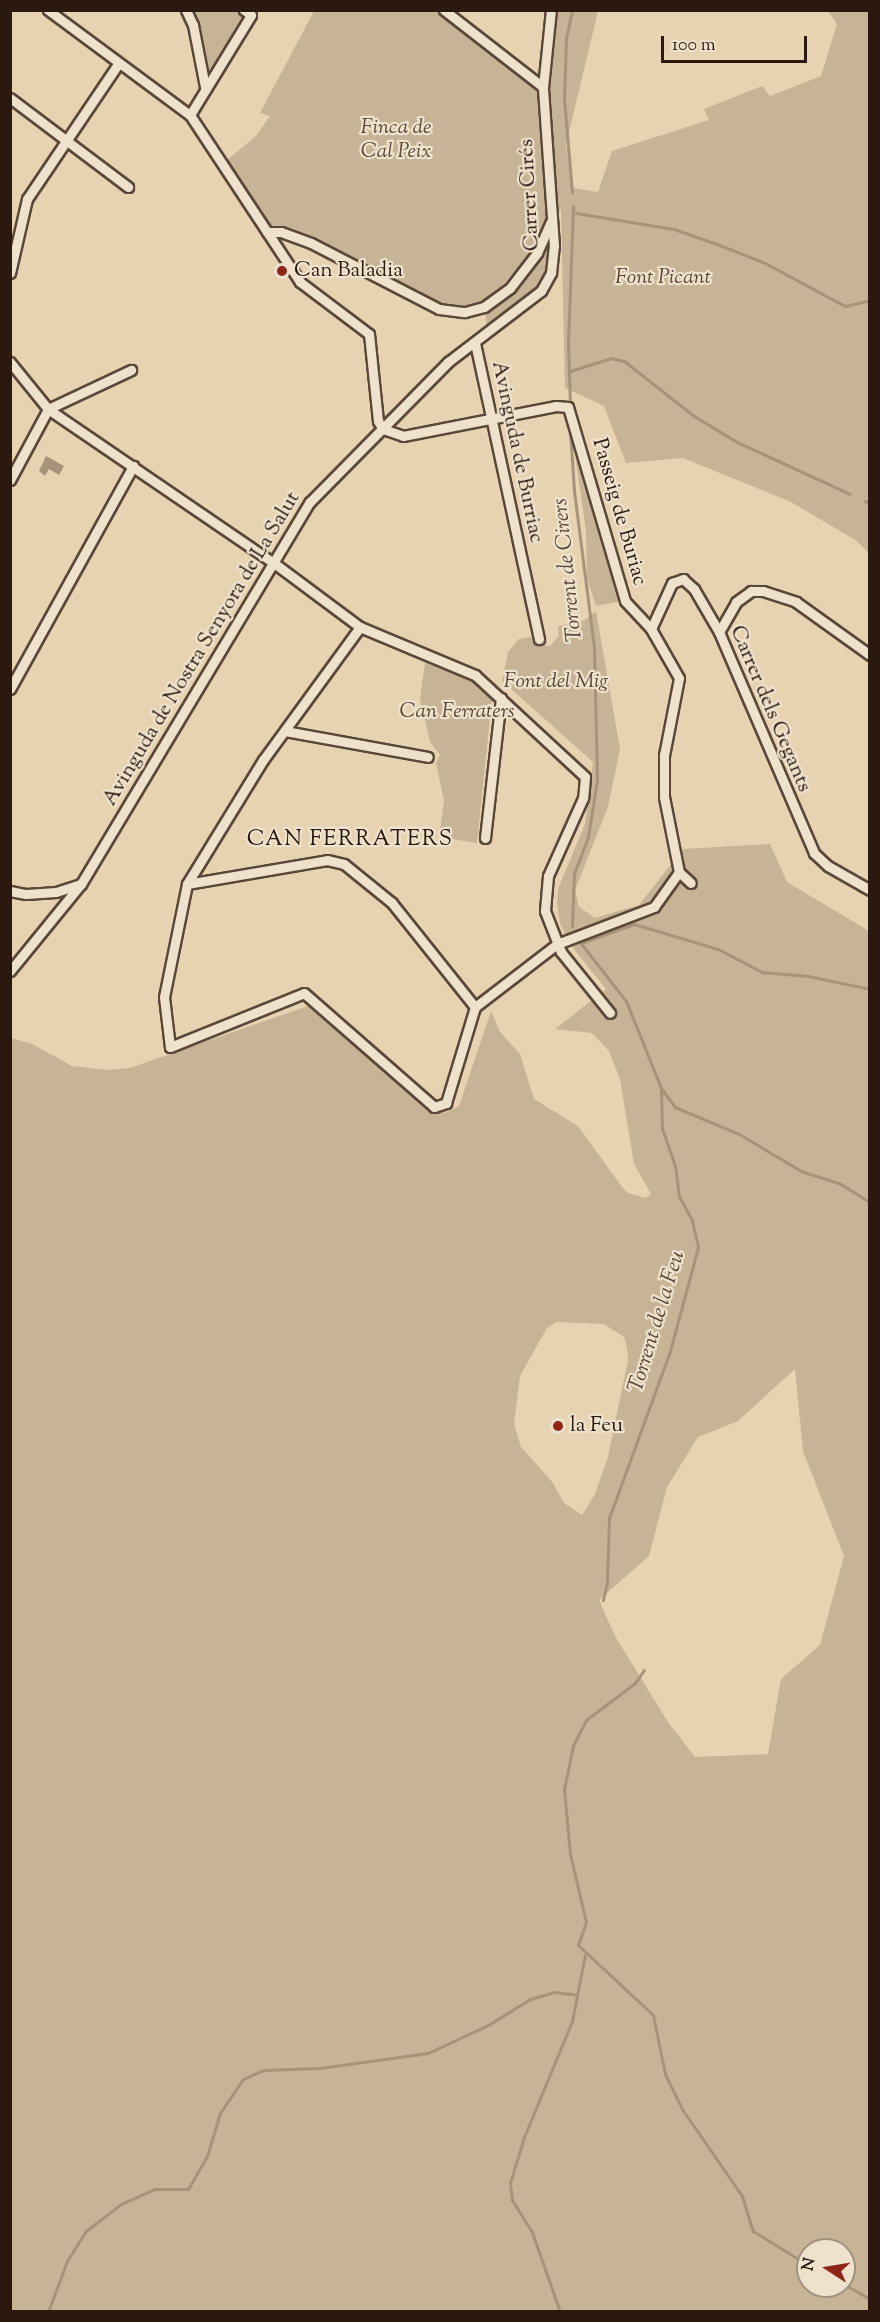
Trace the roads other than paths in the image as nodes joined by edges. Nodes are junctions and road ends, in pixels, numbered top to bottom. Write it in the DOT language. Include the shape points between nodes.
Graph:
graph roads {
  1 [pos="48,10"];
  2 [pos="186,10"];
  3 [pos="244,10"];
  4 [pos="444,10"];
  5 [pos="551,10"];
  6 [pos="118,64"];
  7 [pos="205,87"];
  8 [pos="543,87"];
  9 [pos="10,98"];
  10 [pos="190,115"];
  11 [pos="66,139"];
  12 [pos="128,187"];
  13 [pos="552,220"];
  14 [pos="267,232"];
  15 [pos="10,273"];
  16 [pos="475,342"];
  17 [pos="10,362"];
  18 [pos="131,370"];
  19 [pos="48,409"];
  20 [pos="490,418"];
  21 [pos="383,429"];
  22 [pos="133,466"];
  23 [pos="10,480"];
  24 [pos="274,563"];
  25 [pos="360,627"];
  26 [pos="651,629"];
  27 [pos="719,632"];
  28 [pos="539,639"];
  29 [pos="870,655"];
  30 [pos="11,688"];
  31 [pos="501,698"];
  32 [pos="285,731"];
  33 [pos="428,757"];
  34 [pos="485,838"];
  35 [pos="679,872"];
  36 [pos="691,883"];
  37 [pos="81,884"];
  38 [pos="187,884"];
  39 [pos="870,890"];
  40 [pos="10,891"];
  41 [pos="556,944"];
  42 [pos="10,971"];
  43 [pos="475,1007"];
  44 [pos="610,1013"];
  1 -- 6 [label="street"];
  2 -- 7 [label="street" via="193,25"];
  3 -- 7 [label="street" via="251,15"];
  4 -- 8 [label="street"];
  5 -- 8 [label="street, Carrer Cirés"];
  6 -- 10 [label="street"];
  6 -- 11 [label="street"];
  7 -- 10 [label="street"];
  8 -- 13 [label="street, Carrer Cirés"];
  9 -- 11 [label="street"];
  10 -- 14 [label="street"];
  11 -- 12 [label="street"];
  11 -- 15 [label="street" via="27,199"];
  13 -- 14 [label="street" via="537,253 510,288 484,307 465,312 439,309 311,243 281,232"];
  13 -- 16 [label="street, Carrer Cirés" via="550,273 541,291"];
  14 -- 21 [label="street" via="300,282 369,334 378,421"];
  16 -- 20 [label="street, Avinguda de Burriac"];
  16 -- 21 [label="street, Avinguda de Nostra Senyora de La Salut" via="448,362"];
  17 -- 19 [label="street"];
  18 -- 19 [label="street"];
  19 -- 22 [label="street"];
  19 -- 23 [label="street"];
  20 -- 21 [label="street" via="403,436"];
  20 -- 26 [label="street, Passeig de Buriac" via="568,407 625,602"];
  20 -- 28 [label="street, Avinguda de Burriac"];
  21 -- 24 [label="street, Avinguda de Nostra Senyora de La Salut" via="310,502"];
  22 -- 24 [label="street"];
  22 -- 30 [label="street"];
  24 -- 25 [label="street"];
  24 -- 37 [label="street, Avinguda de Nostra Senyora de La Salut"];
  25 -- 31 [label="street" via="475,675"];
  25 -- 32 [label="street"];
  26 -- 27 [label="street, Carrer dels Gegants" via="672,583 684,579"];
  26 -- 35 [label="street, Passeig de Buriac" via="679,678 664,755 664,796"];
  27 -- 29 [label="street" via="735,602 751,591 763,591 796,602"];
  27 -- 39 [label="street, Carrer dels Gegants" via="810,846 828,866"];
  31 -- 34 [label="street"];
  31 -- 41 [label="street" via="585,777 583,798 548,876 545,892 545,911"];
  32 -- 33 [label="street"];
  32 -- 38 [label="street"];
  35 -- 36 [label="street"];
  35 -- 41 [label="street" via="654,907"];
  37 -- 40 [label="street" via="56,892"];
  37 -- 42 [label="street, Avinguda de Nostra Senyora de La Salut"];
  38 -- 43 [label="street" via="327,860 344,864 392,903"];
  38 -- 43 [label="street" via="164,997 170,1047 304,993 434,1107 446,1103"];
  41 -- 43 [label="street"];
  41 -- 44 [label="street"];
}
